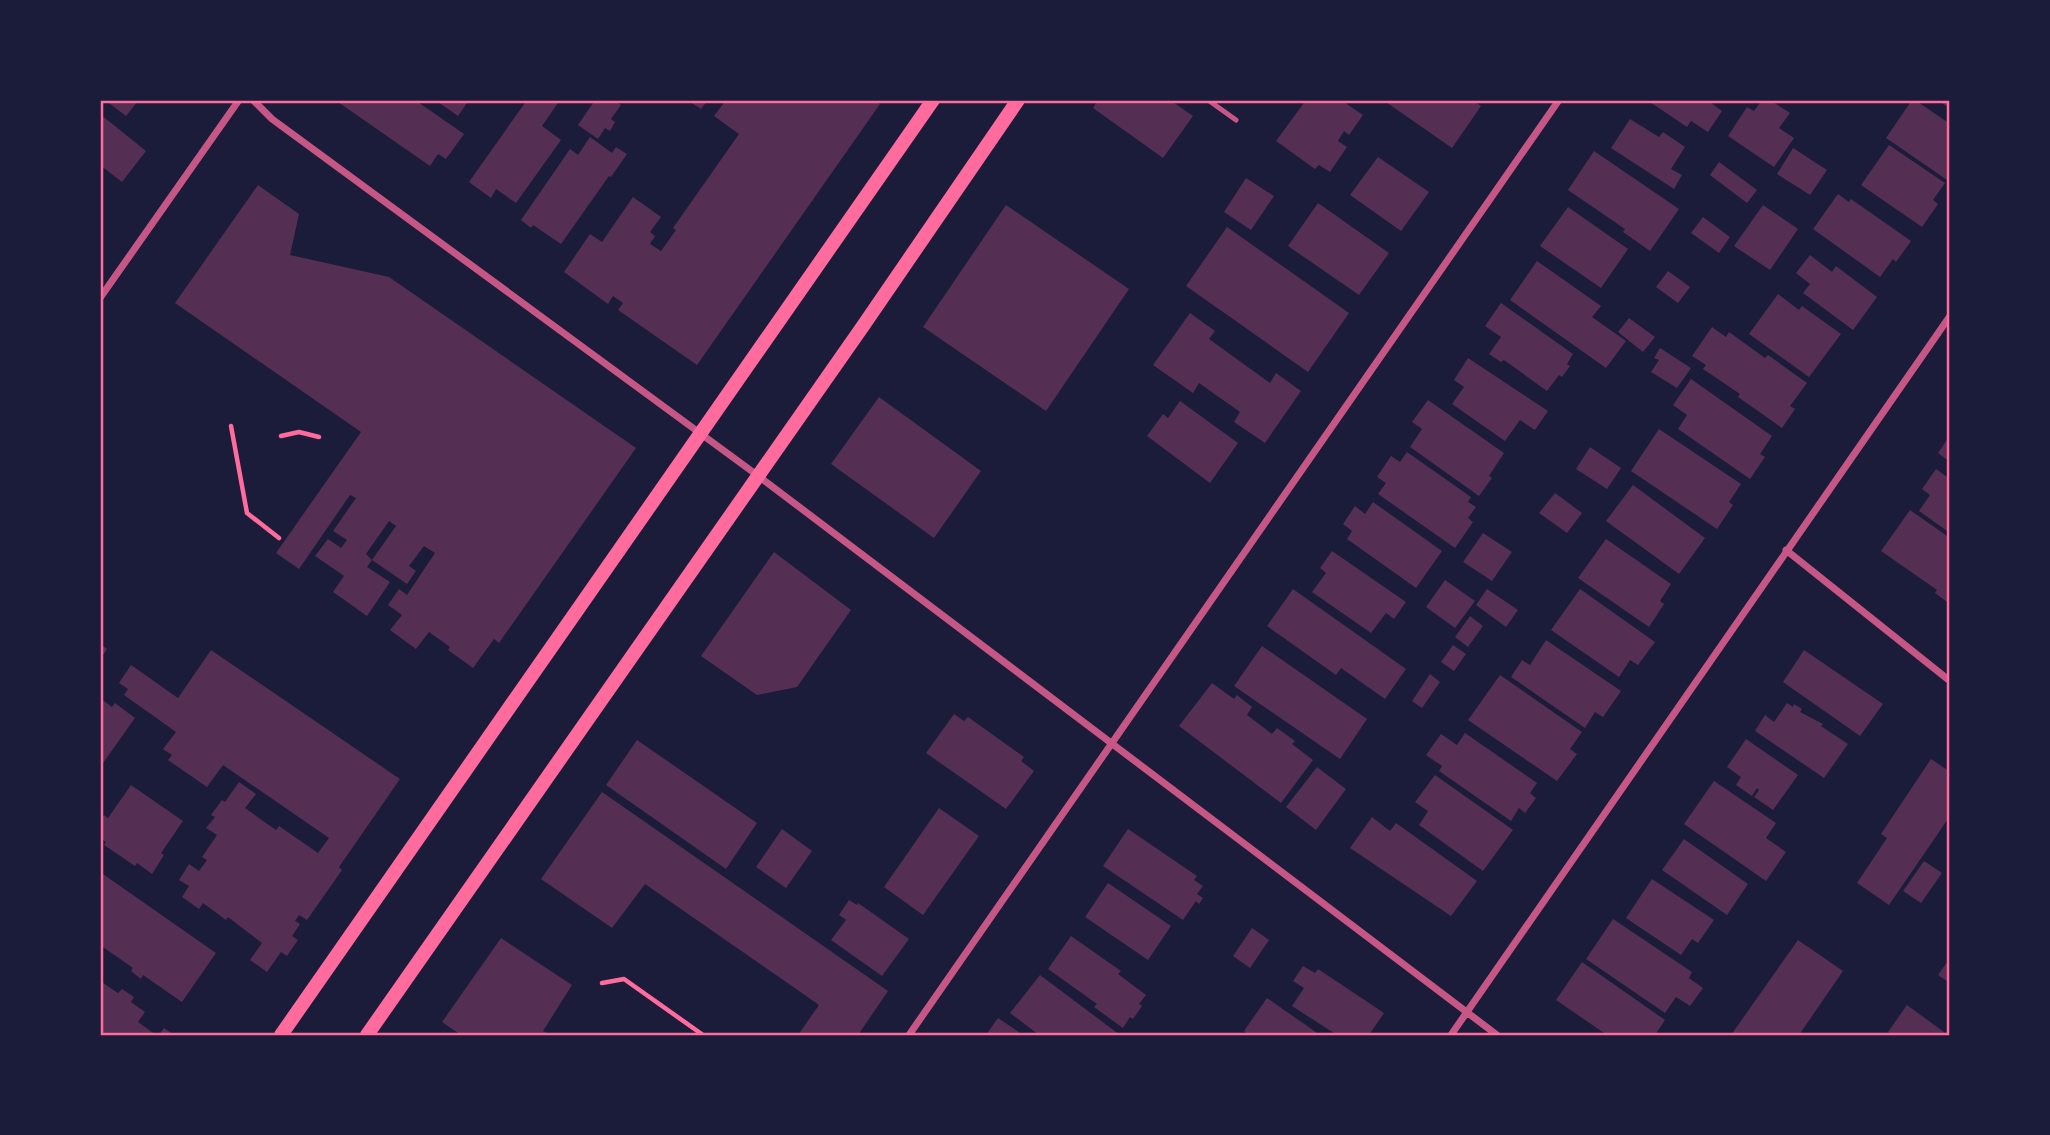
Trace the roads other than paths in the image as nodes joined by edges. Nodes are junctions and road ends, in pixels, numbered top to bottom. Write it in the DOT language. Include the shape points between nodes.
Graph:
graph roads {
  1 [pos="239,100"];
  2 [pos="253,100"];
  3 [pos="933,100"];
  4 [pos="1018,100"];
  5 [pos="1209,100"];
  6 [pos="1559,100"];
  7 [pos="1236,120"];
  8 [pos="100,298"];
  9 [pos="1950,316"];
  10 [pos="701,433"];
  11 [pos="757,475"];
  12 [pos="1786,550"];
  13 [pos="1950,681"];
  14 [pos="1113,743"];
  15 [pos="1468,1013"];
  16 [pos="281,1035"];
  17 [pos="367,1035"];
  18 [pos="909,1035"];
  19 [pos="1451,1035"];
  20 [pos="1497,1035"];
  1 -- 8 [label="street"];
  2 -- 10 [label="street" via="272,120"];
  3 -- 10 [label="main road"];
  4 -- 11 [label="main road"];
  5 -- 7 [label="lane"];
  6 -- 14 [label="street"];
  9 -- 12 [label="street"];
  10 -- 11 [label="street"];
  10 -- 16 [label="main road"];
  11 -- 14 [label="street"];
  11 -- 17 [label="main road"];
  12 -- 13 [label="street"];
  12 -- 15 [label="street"];
  14 -- 15 [label="street"];
  14 -- 18 [label="street"];
  15 -- 19 [label="street"];
  15 -- 20 [label="street"];
}
